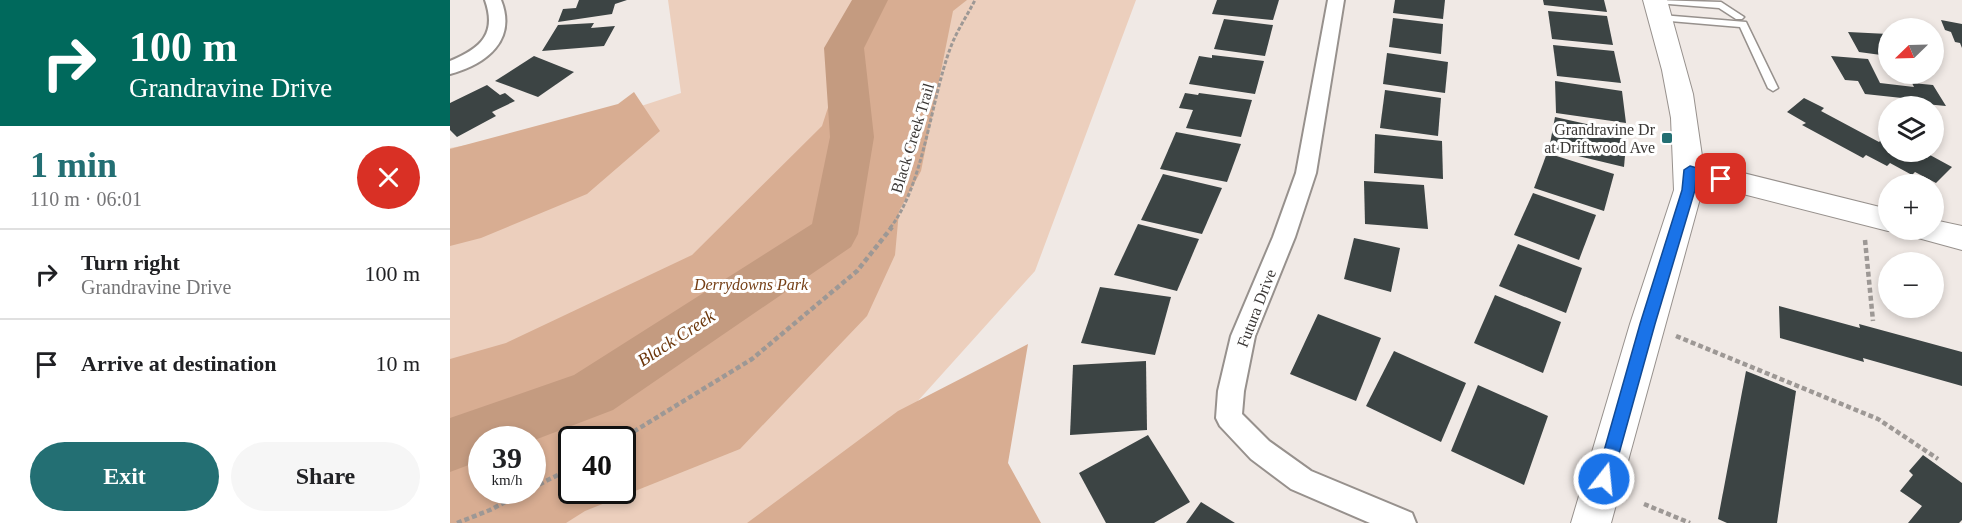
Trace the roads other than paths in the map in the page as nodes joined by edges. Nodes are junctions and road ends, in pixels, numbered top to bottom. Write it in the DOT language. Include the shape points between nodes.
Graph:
graph roads {
  1 [pos="493,0"];
  2 [pos="1336,0"];
  3 [pos="1657,6"];
  4 [pos="1739,17"];
  5 [pos="450,68"];
  6 [pos="1773,88"];
  7 [pos="1690,170"];
  8 [pos="1878,217"];
  9 [pos="1944,234"];
  10 [pos="1962,238"];
  11 [pos="1402,523"];
  12 [pos="1592,523"];
  1 -- 5 [label="street" via="500,18 495,39 477,55"];
  2 -- 11 [label="street, Futura Drive" via="1306,173 1243,336 1229,418 1260,450 1301,480"];
  3 -- 4 [label="lane" via="1721,4"];
  3 -- 6 [label="lane" via="1743,24"];
  3 -- 7 [label="street" via="1680,87"];
  7 -- 8 [label="street"];
  7 -- 12 [label="street" via="1689,190"];
  9 -- 10 [label="street"];
}
